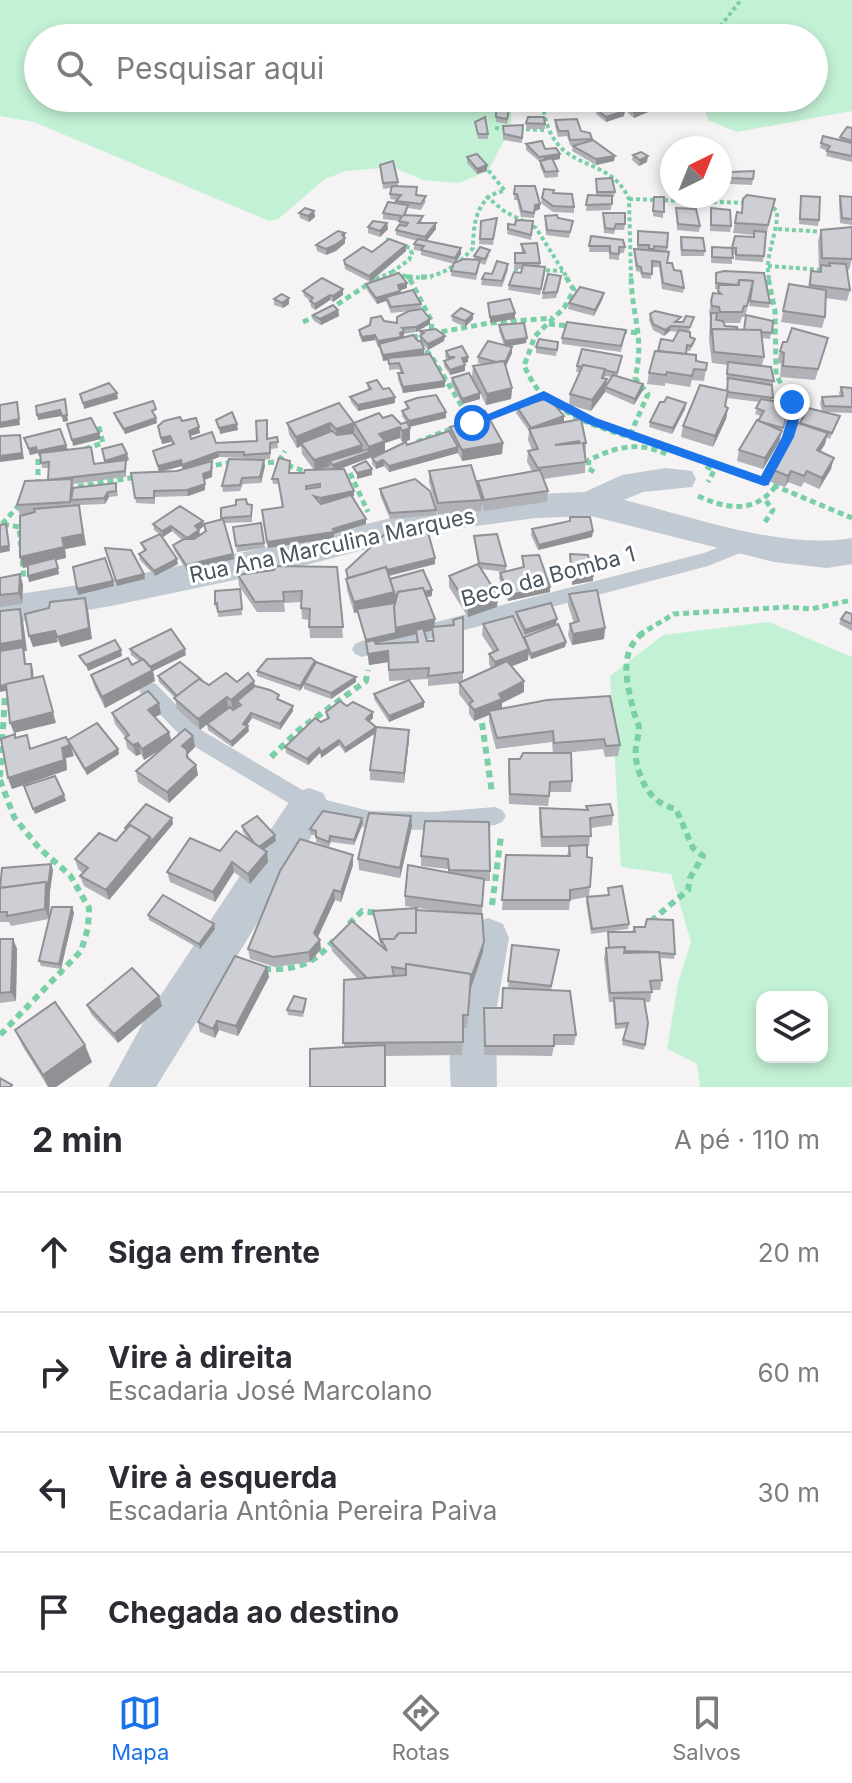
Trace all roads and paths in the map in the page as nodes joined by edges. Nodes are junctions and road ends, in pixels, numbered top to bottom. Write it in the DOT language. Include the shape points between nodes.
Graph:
graph roads {
  1 [pos="741,0"];
  2 [pos="724,24"];
  3 [pos="544,112"];
  4 [pos="495,128"];
  5 [pos="546,130"];
  6 [pos="478,157"];
  7 [pos="486,196"];
  8 [pos="629,199"];
  9 [pos="778,229"];
  10 [pos="837,233"];
  11 [pos="386,239"];
  12 [pos="768,266"];
  13 [pos="514,269"];
  14 [pos="826,270"];
  15 [pos="563,271"];
  16 [pos="392,272"];
  17 [pos="410,279"];
  18 [pos="550,321"];
  19 [pos="303,322"];
  20 [pos="578,327"];
  21 [pos="609,330"];
  22 [pos="431,332"];
  23 [pos="640,333"];
  24 [pos="544,395"];
  25 [pos="98,423"];
  26 [pos="472,423"];
  27 [pos="630,435"];
  28 [pos="414,443"];
  29 [pos="77,451"];
  30 [pos="285,451"];
  31 [pos="54,455"];
  32 [pos="278,462"];
  33 [pos="241,463"];
  34 [pos="253,464"];
  35 [pos="193,470"];
  36 [pos="357,470"];
  37 [pos="317,475"];
  38 [pos="142,477"];
  39 [pos="680,479"];
  40 [pos="764,482"];
  41 [pos="775,487"];
  42 [pos="60,489"];
  43 [pos="48,490"];
  44 [pos="23,498"];
  45 [pos="591,504"];
  46 [pos="852,518"];
  47 [pos="377,531"];
  48 [pos="744,544"];
  49 [pos="852,551"];
  50 [pos="852,600"];
  51 [pos="15,610"];
  52 [pos="362,649"];
  53 [pos="149,690"];
  54 [pos="5,696"];
  55 [pos="257,773"];
  56 [pos="0,779"];
  57 [pos="309,805"];
  58 [pos="495,816"];
  59 [pos="391,911"];
  60 [pos="650,923"];
  61 [pos="346,927"];
  62 [pos="338,935"];
  63 [pos="488,938"];
  64 [pos="220,942"];
  65 [pos="0,1035"];
  66 [pos="131,1087"];
  67 [pos="474,1087"];
  1 -- 2 [label="path"];
  3 -- 5 [label="path"];
  4 -- 5 [label="path"];
  5 -- 8 [label="path" via="576,160 613,178"];
  6 -- 7 [label="path" via="505,191"];
  7 -- 15 [label="path" via="536,228"];
  7 -- 17 [label="path" via="473,248 465,259 429,278"];
  8 -- 9 [label="path" via="770,204 777,211"];
  8 -- 23 [label="path" via="632,303"];
  9 -- 10 [label="path"];
  9 -- 12 [label="path"];
  11 -- 16 [label="path" via="403,244 412,254"];
  12 -- 14 [label="path"];
  12 -- 40 [label="path" via="776,375 796,409"];
  13 -- 15 [label="path"];
  15 -- 18 [label="path" via="574,290"];
  16 -- 17 [label="path"];
  16 -- 19 [label="path"];
  17 -- 22 [label="path" via="423,299"];
  18 -- 20 [label="path"];
  18 -- 22 [label="path"];
  18 -- 24 [label="path" via="535,336 524,366"];
  21 -- 23 [label="path"];
  22 -- 26 [label="path" via="412,337 432,357"];
  23 -- 27 [label="path" via="635,378 648,394"];
  24 -- 26 [label="path"];
  24 -- 27 [label="path"];
  25 -- 29 [label="path" via="103,443"];
  26 -- 28 [label="path"];
  27 -- 40 [label="path"];
  30 -- 32 [label="path"];
  31 -- 43 [label="path" via="38,457 34,490"];
  32 -- 34 [label="path"];
  32 -- 37 [label="path"];
  33 -- 35 [label="path"];
  36 -- 47 [label="path" via="348,473"];
  38 -- 42 [label="path"];
  39 -- 41 [label="path" via="700,498 744,507 766,501"];
  39 -- 45 [label="street" via="644,478"];
  40 -- 41 [label="path"];
  41 -- 46 [label="path"];
  44 -- 51 [label="path" via="2,524 19,527 21,569"];
  45 -- 47 [label="street, Rua Ana Marculina Marques" via="476,513"];
  45 -- 48 [label="street, Rua Ana Marculina Marques"];
  47 -- 51 [label="street, Rua Ana Marculina Marques" via="306,552"];
  48 -- 49 [label="street, Rua Ana Marculina Marques" via="827,555"];
  48 -- 52 [label="lane, Beco da Bomba 1" via="708,559"];
  50 -- 60 [label="path" via="811,609 674,614 639,635 627,653 626,672 639,724 635,757 648,793 662,806 676,809 693,848 703,856 688,890"];
  52 -- 55 [label="path" via="369,677 300,729"];
  53 -- 55 [label="lane" via="194,736"];
  54 -- 56 [label="path"];
  55 -- 57 [label="lane"];
  56 -- 65 [label="path" via="14,817 70,875 89,908 81,951"];
  57 -- 58 [label="lane" via="370,820"];
  57 -- 64 [label="street"];
  59 -- 61 [label="path" via="362,911"];
  62 -- 64 [label="path" via="324,954 296,970 263,969"];
  63 -- 67 [label="street" via="475,994"];
  64 -- 66 [label="street"];
}
